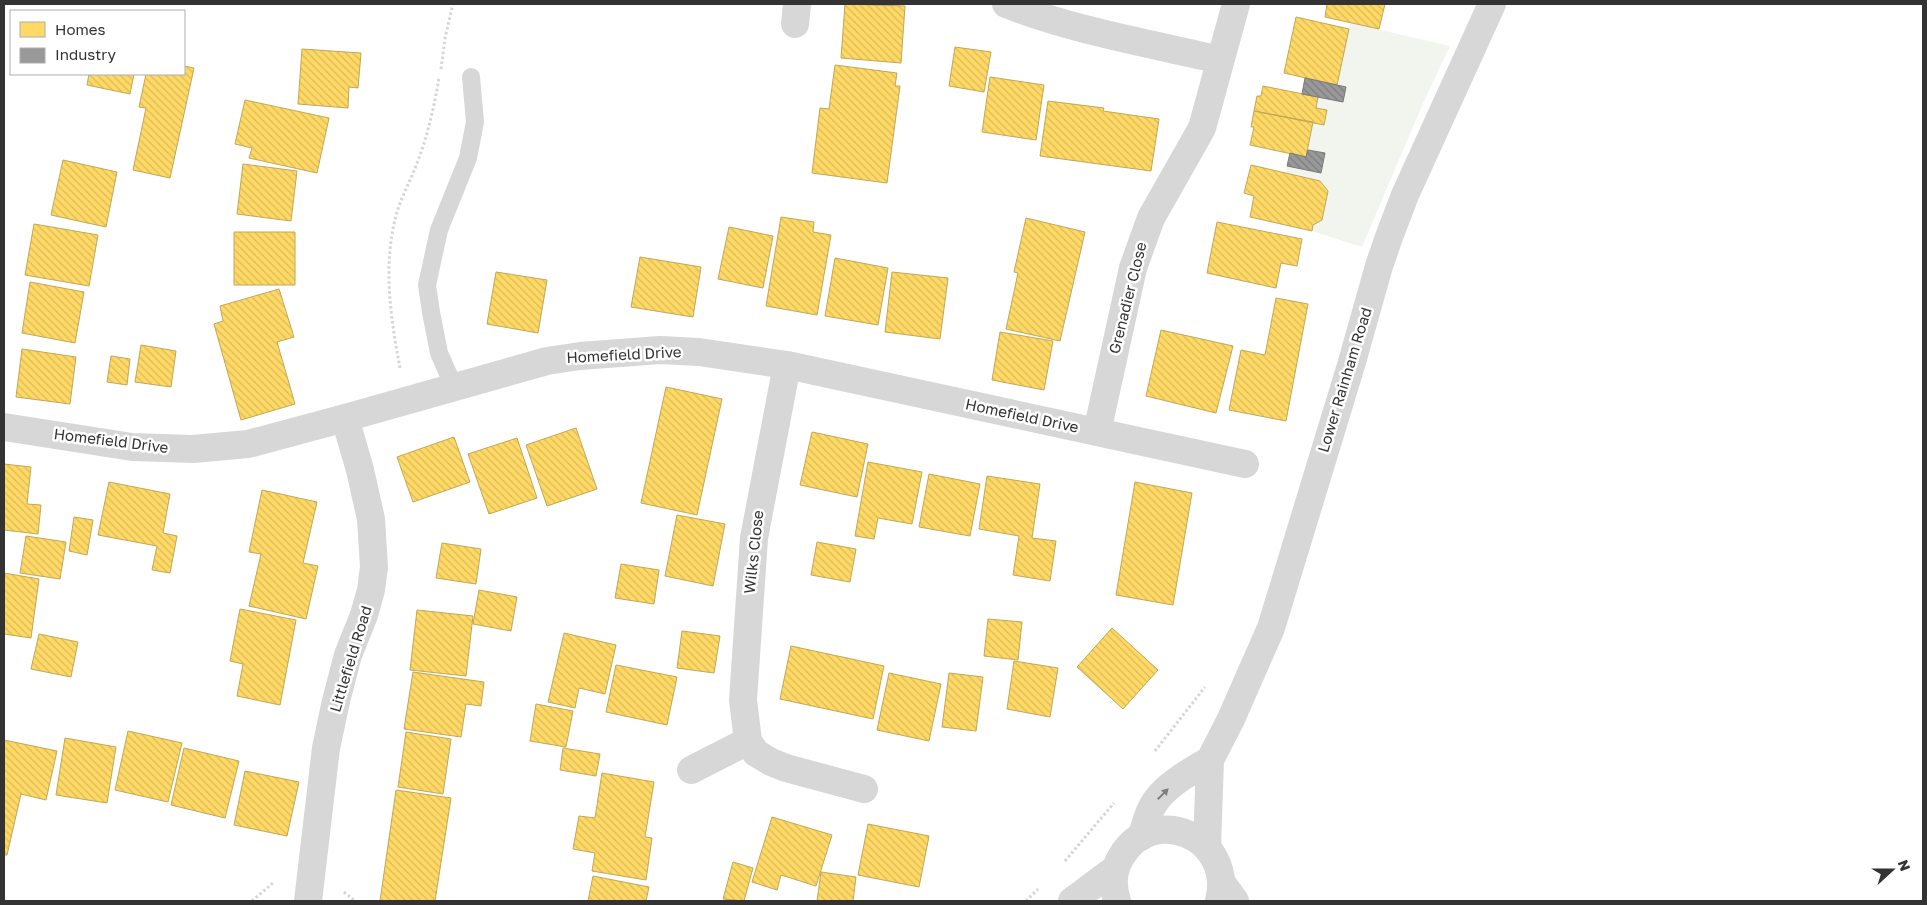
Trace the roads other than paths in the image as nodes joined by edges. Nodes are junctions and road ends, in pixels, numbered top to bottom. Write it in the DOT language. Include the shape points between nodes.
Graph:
graph roads {
  1 [pos="1006,4"];
  2 [pos="1236,4"];
  3 [pos="1492,4"];
  4 [pos="1220,60"];
  5 [pos="472,77"];
  6 [pos="787,365"];
  7 [pos="454,387"];
  8 [pos="344,418"];
  9 [pos="4,427"];
  10 [pos="1098,432"];
  11 [pos="1245,464"];
  12 [pos="748,741"];
  13 [pos="1210,760"];
  14 [pos="691,770"];
  15 [pos="864,789"];
  16 [pos="1141,837"];
  17 [pos="1207,847"];
  18 [pos="1115,869"];
  19 [pos="1225,895"];
  20 [pos="308,901"];
  21 [pos="1072,901"];
  22 [pos="1116,901"];
  1 -- 4 [label="street" via="1033,15 1110,36"];
  2 -- 4 [label="street, Grenadier Close"];
  3 -- 13 [label="street, Lower Rainham Road" via="1405,195 1379,266 1271,628"];
  4 -- 10 [label="street, Grenadier Close" via="1202,128 1150,218 1142,241 1126,297"];
  5 -- 7 [label="lane" via="475,122 468,158 439,230 427,285 439,353"];
  6 -- 7 [label="street, Homefield Drive" via="699,352 629,352 547,361"];
  6 -- 10 [label="street, Homefield Drive"];
  6 -- 12 [label="street, Wilks Close" via="754,538 743,700"];
  7 -- 8 [label="street, Homefield Drive"];
  8 -- 9 [label="street, Homefield Drive" via="248,444 192,449 132,447"];
  8 -- 20 [label="street, Littlefield Road" via="371,519 374,567 371,590 348,655 328,739"];
  10 -- 11 [label="street, Homefield Drive"];
  12 -- 14 [label="street"];
  12 -- 15 [label="street" via="756,753 771,762"];
  16 -- 13 [label="street, one-way" via="1152,806 1163,793 1187,773"];
  13 -- 17 [label="street, Lower Rainham Road"];
  16 -- 17 [label="street" via="1158,830 1176,830"];
  16 -- 18 [label="street" via="1128,847"];
  17 -- 19 [label="street" via="1218,864"];
  18 -- 21 [label="street"];
  18 -- 22 [label="street"];
}
